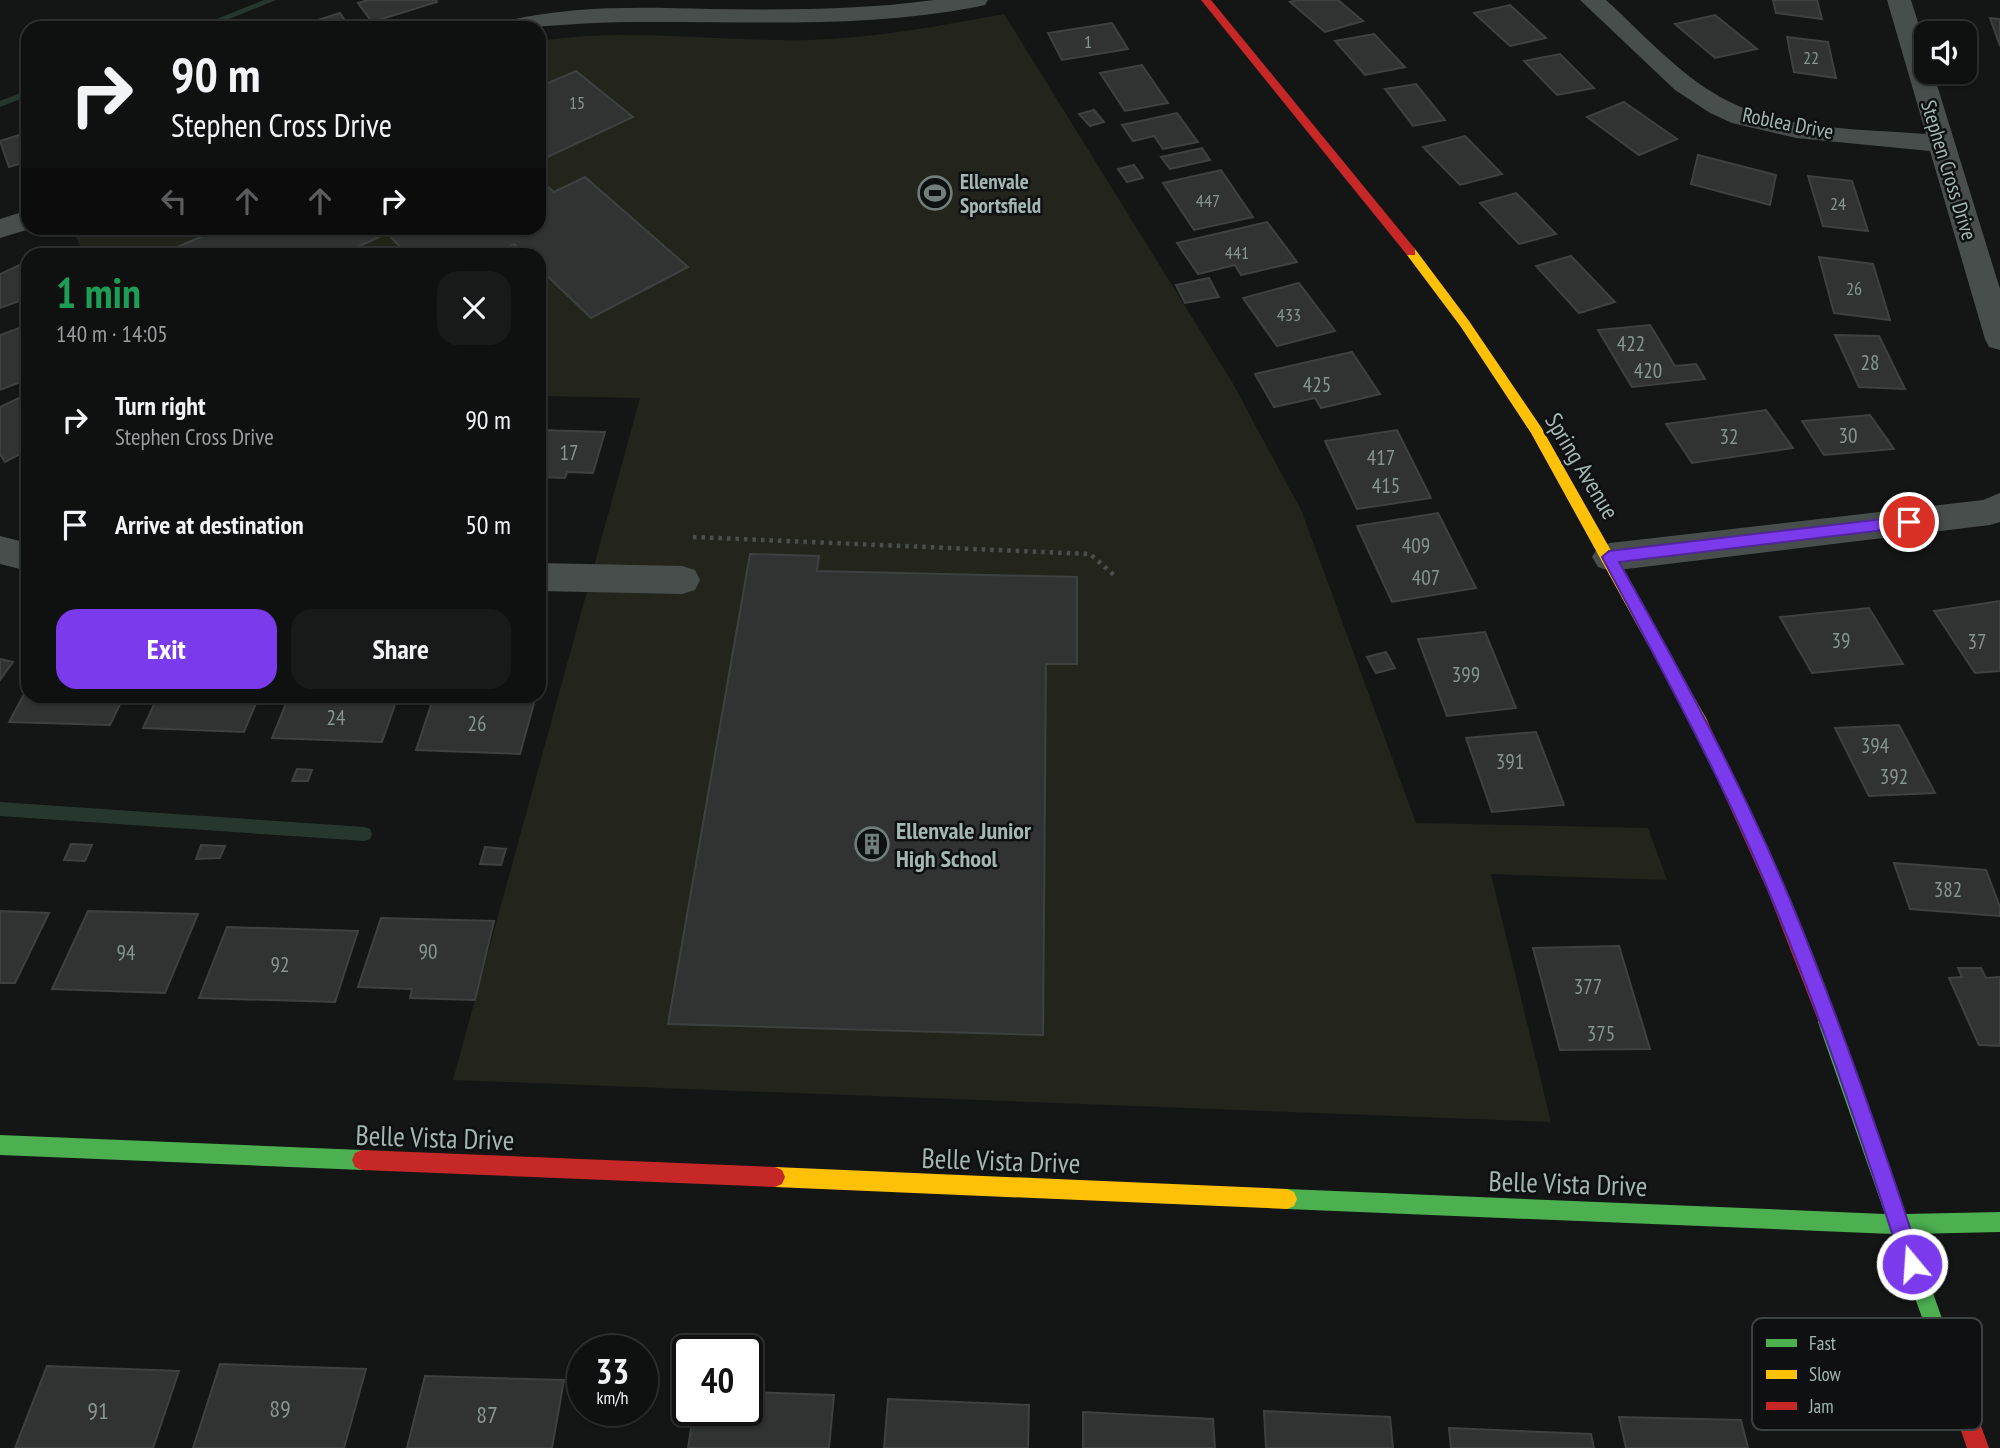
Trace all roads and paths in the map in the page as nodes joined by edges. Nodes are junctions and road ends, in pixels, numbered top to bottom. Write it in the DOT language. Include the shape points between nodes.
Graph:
graph roads {
  1 [pos="976,0"];
  2 [pos="1206,0"];
  3 [pos="1592,0"];
  4 [pos="1899,0"];
  5 [pos="541,21"];
  6 [pos="1940,144"];
  7 [pos="21,222"];
  8 [pos="0,229"];
  9 [pos="2000,339"];
  10 [pos="2000,506"];
  11 [pos="693,537"];
  12 [pos="0,550"];
  13 [pos="21,555"];
  14 [pos="1609,557"];
  15 [pos="1114,575"];
  16 [pos="546,577"];
  17 [pos="682,580"];
  18 [pos="0,1145"];
  19 [pos="2000,1222"];
  20 [pos="1899,1224"];
  21 [pos="1932,1318"];
  22 [pos="1972,1430"];
  23 [pos="1978,1448"];
  1 -- 5 [label="street" via="855,17 619,14"];
  2 -- 14 [label="street, Spring Avenue" via="1461,319 1500,375"];
  3 -- 6 [label="street, Roblea Drive" via="1691,89 1720,108 1753,121 1794,128"];
  4 -- 6 [label="street, Stephen Cross Drive"];
  6 -- 9 [label="street, Stephen Cross Drive"];
  7 -- 8 [label="street"];
  10 -- 14 [label="street" via="1990,512"];
  11 -- 15 [label="path" via="1090,554"];
  12 -- 13 [label="street"];
  14 -- 20 [label="street, Spring Avenue" via="1695,711 1782,902"];
  16 -- 17 [label="street"];
  18 -- 20 [label="street, Belle Vista Drive"];
  19 -- 20 [label="street, Belle Vista Drive"];
  20 -- 21 [label="street, Spring Avenue"];
  22 -- 23 [label="street, Spring Avenue"];
}
